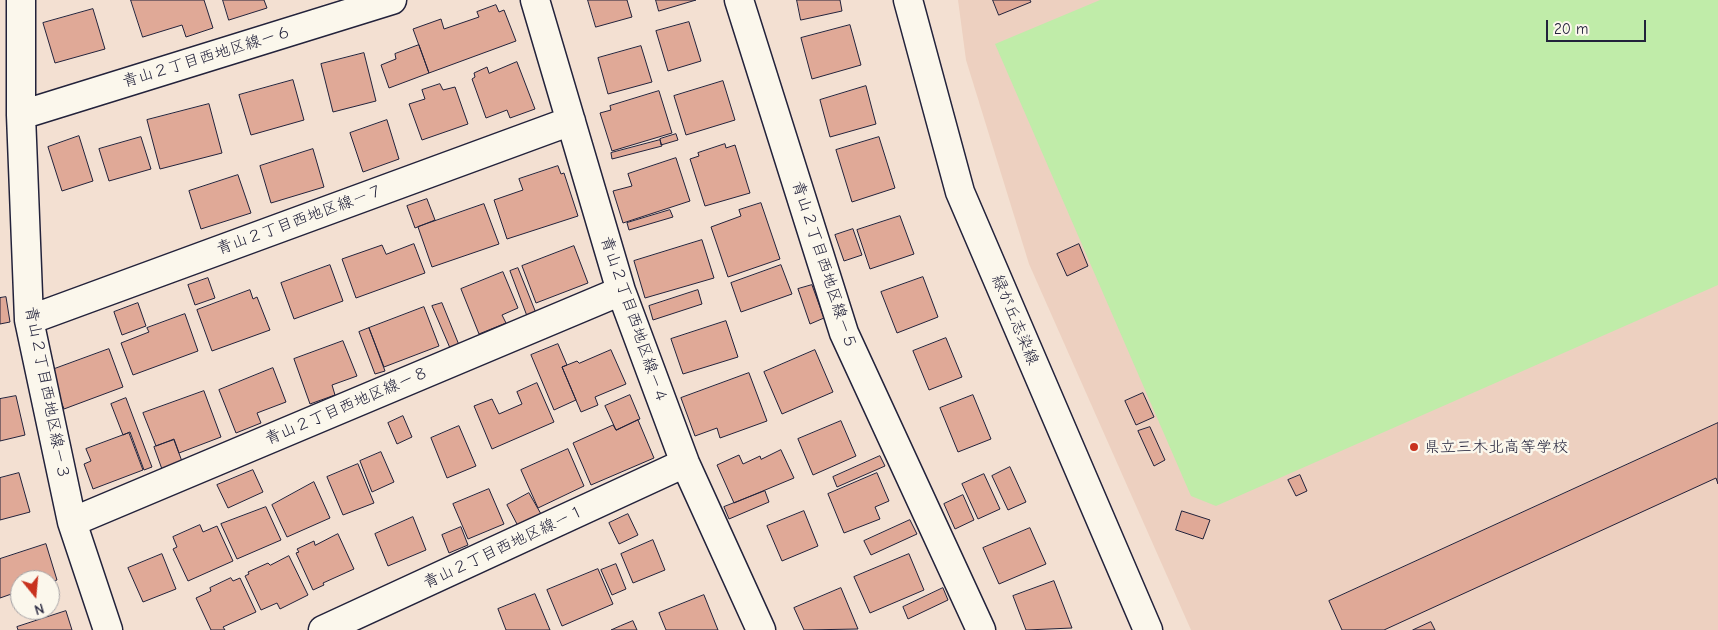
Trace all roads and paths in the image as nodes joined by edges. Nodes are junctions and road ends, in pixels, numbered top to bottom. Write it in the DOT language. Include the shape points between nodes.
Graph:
graph roads {
  1 [pos="21,0"];
  2 [pos="392,0"];
  3 [pos="535,0"];
  4 [pos="740,0"];
  5 [pos="908,0"];
  6 [pos="21,115"];
  7 [pos="571,121"];
  8 [pos="621,291"];
  9 [pos="29,320"];
  10 [pos="685,463"];
  11 [pos="72,522"];
  12 [pos="108,630"];
  13 [pos="323,630"];
  14 [pos="761,630"];
  15 [pos="981,630"];
  16 [pos="1148,630"];
  1 -- 6 [label="street, 青山２丁目西地区線ー３"];
  2 -- 6 [label="street, 青山２丁目西地区線ー６"];
  3 -- 7 [label="street, 青山２丁目西地区線ー４"];
  4 -- 15 [label="street, 青山２丁目西地区線ー５" via="844,333"];
  5 -- 16 [label="street, 緑が丘志染線" via="960,192"];
  6 -- 9 [label="street, 青山２丁目西地区線ー３"];
  7 -- 8 [label="street, 青山２丁目西地区線ー４"];
  7 -- 9 [label="street, 青山２丁目西地区線ー７"];
  8 -- 10 [label="street, 青山２丁目西地区線ー４"];
  8 -- 11 [label="street, 青山２丁目西地区線ー８"];
  9 -- 11 [label="street, 青山２丁目西地区線ー３"];
  10 -- 13 [label="street, 青山２丁目西地区線ー１"];
  10 -- 14 [label="street, 青山２丁目西地区線ー４"];
  11 -- 12 [label="street, 青山２丁目西地区線ー３"];
}
